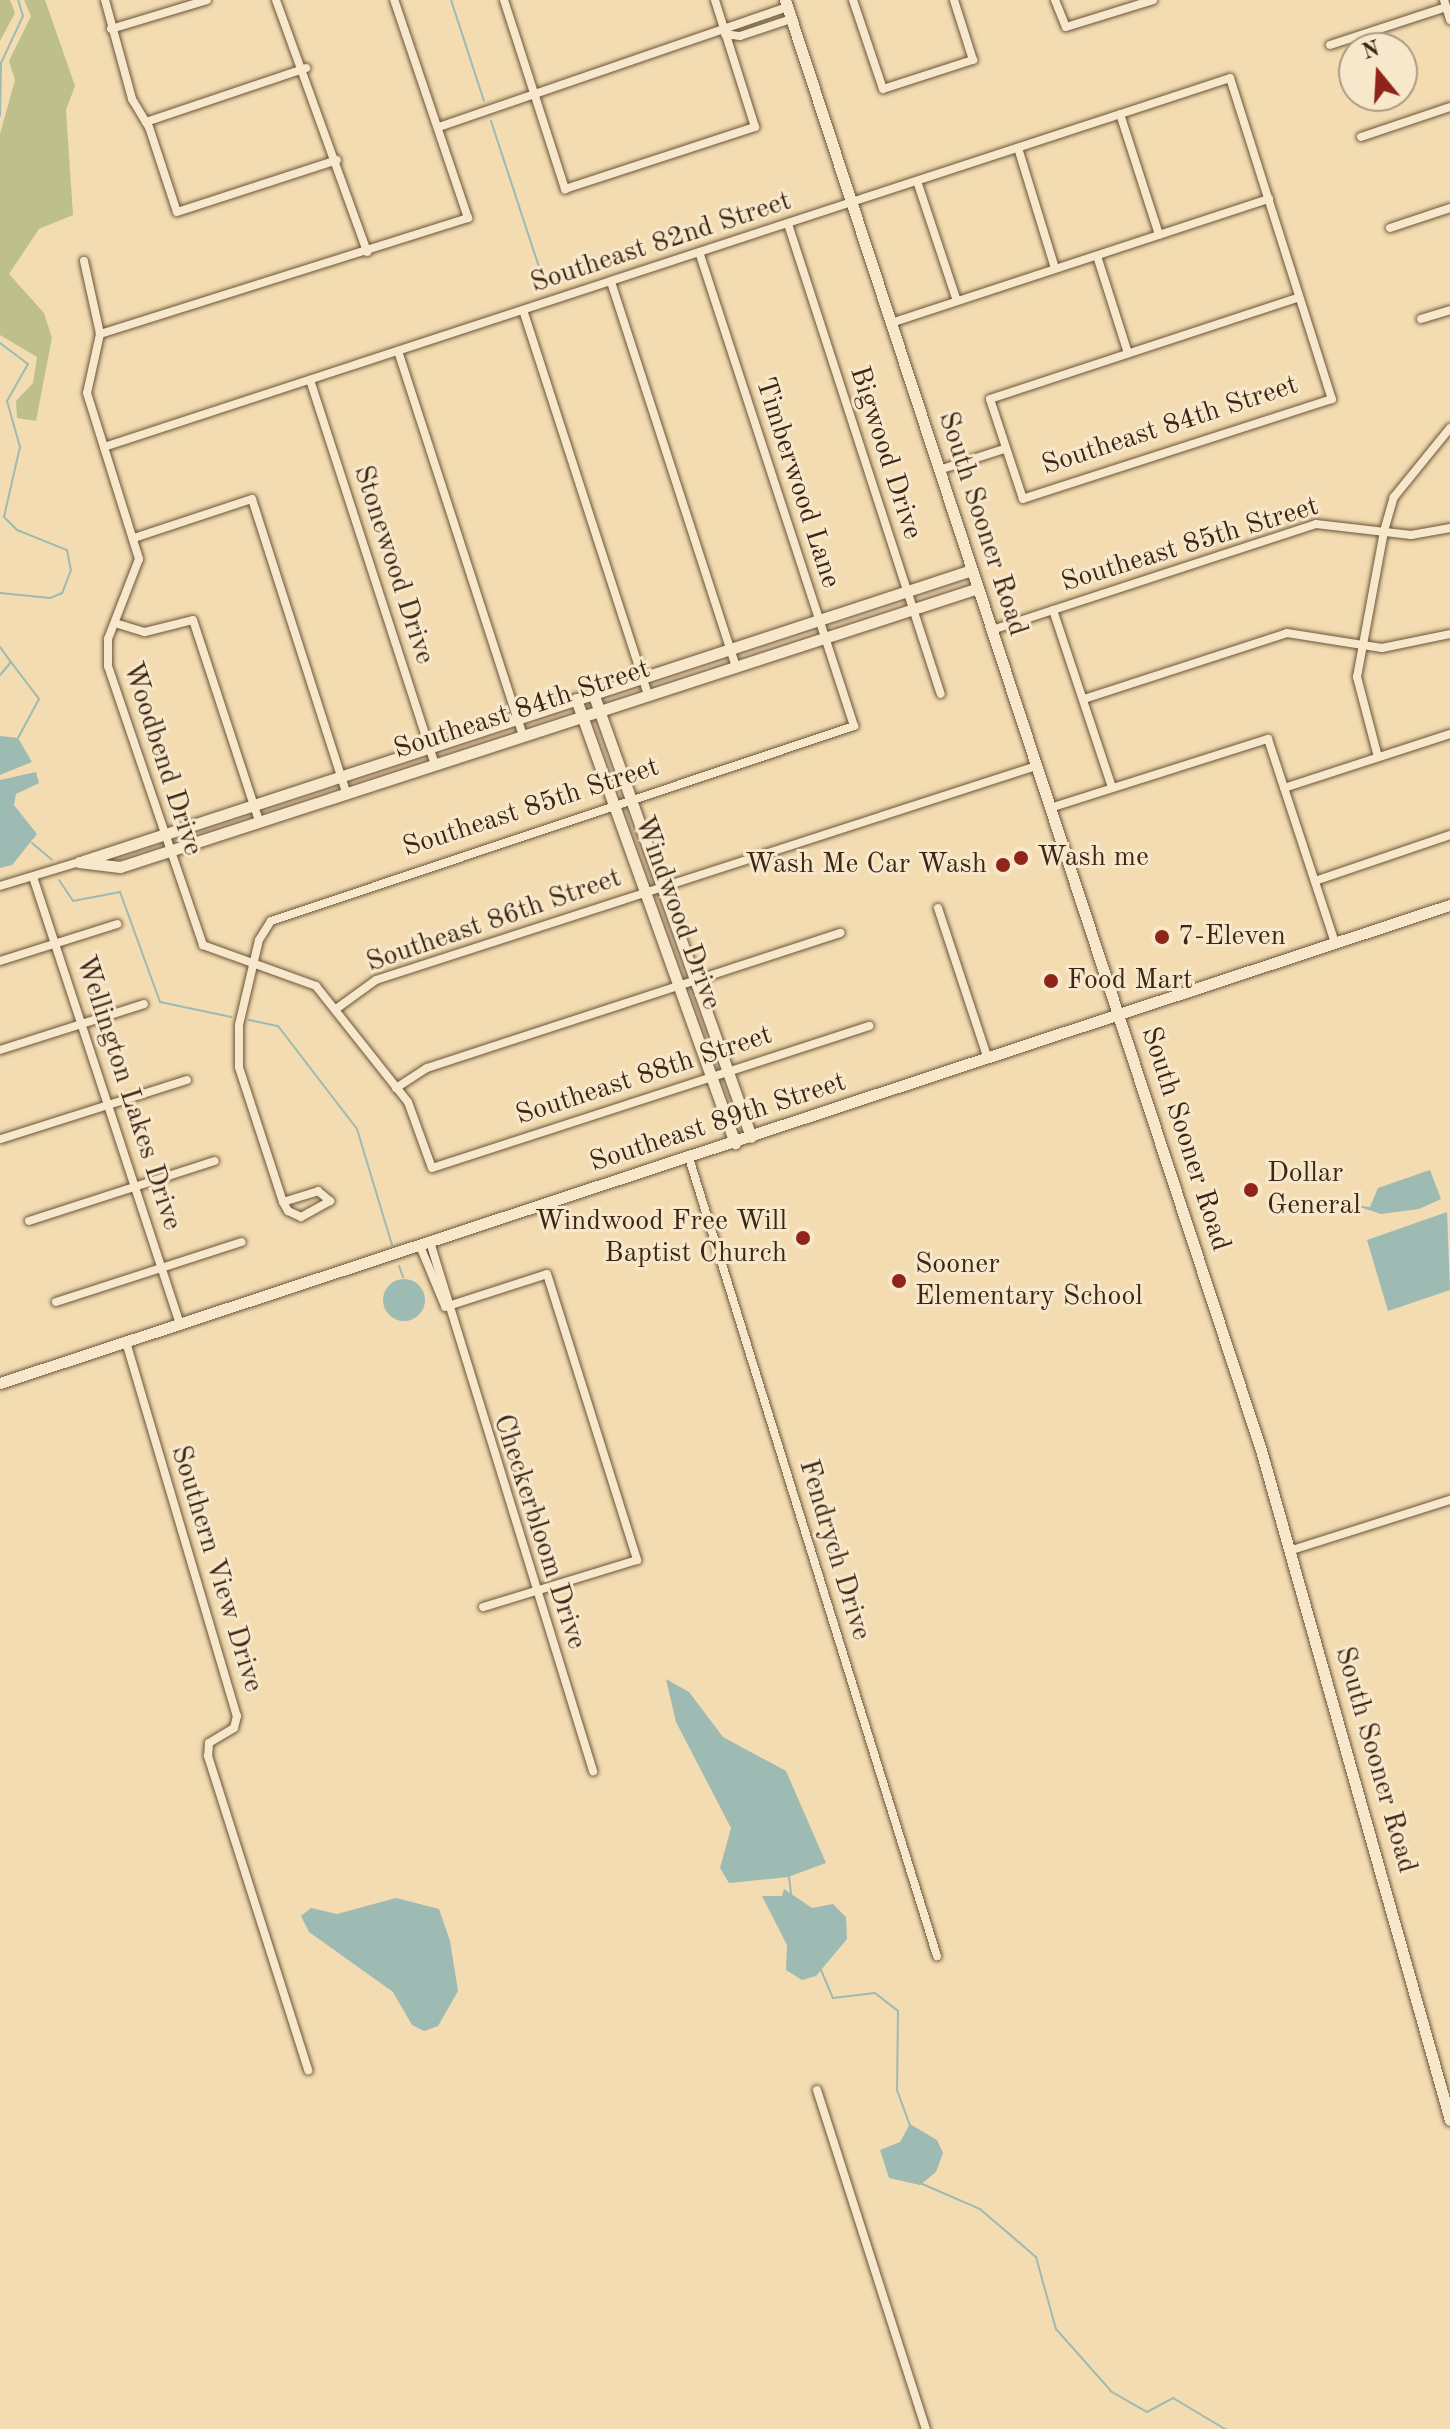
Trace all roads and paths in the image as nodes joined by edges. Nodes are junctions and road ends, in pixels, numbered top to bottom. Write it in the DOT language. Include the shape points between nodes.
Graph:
graph roads {
  1 [pos="105,0"];
  2 [pos="207,0"];
  3 [pos="276,0"];
  4 [pos="394,0"];
  5 [pos="715,0"];
  6 [pos="853,0"];
  7 [pos="954,0"];
  8 [pos="1055,0"];
  9 [pos="1153,0"];
  10 [pos="507,1"];
  11 [pos="1445,4"];
  12 [pos="788,9"];
  13 [pos="1450,20"];
  14 [pos="111,29"];
  15 [pos="725,34"];
  16 [pos="1330,45"];
  17 [pos="306,68"];
  18 [pos="535,96"];
  19 [pos="1450,107"];
  20 [pos="1120,114"];
  21 [pos="146,122"];
  22 [pos="439,127"];
  23 [pos="1361,137"];
  24 [pos="1018,148"];
  25 [pos="337,160"];
  26 [pos="917,181"];
  27 [pos="1269,199"];
  28 [pos="851,204"];
  29 [pos="1450,208"];
  30 [pos="788,224"];
  31 [pos="1390,228"];
  32 [pos="1159,235"];
  33 [pos="367,252"];
  34 [pos="699,253"];
  35 [pos="1097,256"];
  36 [pos="84,261"];
  37 [pos="1055,268"];
  38 [pos="611,282"];
  39 [pos="1298,298"];
  40 [pos="957,301"];
  41 [pos="523,310"];
  42 [pos="1450,310"];
  43 [pos="1421,319"];
  44 [pos="891,323"];
  45 [pos="100,334"];
  46 [pos="398,351"];
  47 [pos="1128,353"];
  48 [pos="310,380"];
  49 [pos="1450,428"];
  50 [pos="104,447"];
  51 [pos="1004,449"];
  52 [pos="939,470"];
  53 [pos="1450,528"];
  54 [pos="1384,531"];
  55 [pos="134,538"];
  56 [pos="972,570"];
  57 [pos="978,588"];
  58 [pos="907,592"];
  59 [pos="913,610"];
  60 [pos="1053,610"];
  61 [pos="818,620"];
  62 [pos="115,623"];
  63 [pos="992,630"];
  64 [pos="1450,634"];
  65 [pos="824,639"];
  66 [pos="1361,643"];
  67 [pos="730,648"];
  68 [pos="736,666"];
  69 [pos="642,677"];
  70 [pos="593,693"];
  71 [pos="648,694"];
  72 [pos="941,694"];
  73 [pos="576,699"];
  74 [pos="1084,699"];
  75 [pos="600,710"];
  76 [pos="582,716"];
  77 [pos="517,717"];
  78 [pos="854,726"];
  79 [pos="1450,734"];
  80 [pos="523,735"];
  81 [pos="429,746"];
  82 [pos="1378,757"];
  83 [pos="435,764"];
  84 [pos="1036,766"];
  85 [pos="340,775"];
  86 [pos="1112,787"];
  87 [pos="1284,788"];
  88 [pos="346,792"];
  89 [pos="631,798"];
  90 [pos="253,803"];
  91 [pos="613,804"];
  92 [pos="1050,808"];
  93 [pos="259,821"];
  94 [pos="162,833"];
  95 [pos="1450,835"];
  96 [pos="168,851"];
  97 [pos="79,862"];
  98 [pos="33,877"];
  99 [pos="1315,881"];
  100 [pos="0,886"];
  101 [pos="663,887"];
  102 [pos="645,893"];
  103 [pos="1450,905"];
  104 [pos="938,908"];
  105 [pos="117,924"];
  106 [pos="840,933"];
  107 [pos="55,943"];
  108 [pos="1335,943"];
  109 [pos="0,961"];
  110 [pos="253,965"];
  111 [pos="695,979"];
  112 [pos="677,985"];
  113 [pos="144,1004"];
  114 [pos="336,1009"];
  115 [pos="1119,1016"];
  116 [pos="82,1024"];
  117 [pos="870,1026"];
  118 [pos="0,1050"];
  119 [pos="988,1059"];
  120 [pos="729,1072"];
  121 [pos="711,1077"];
  122 [pos="187,1080"];
  123 [pos="396,1088"];
  124 [pos="108,1104"];
  125 [pos="751,1137"];
  126 [pos="1,1139"];
  127 [pos="735,1143"];
  128 [pos="689,1158"];
  129 [pos="215,1161"];
  130 [pos="432,1168"];
  131 [pos="135,1185"];
  132 [pos="283,1202"];
  133 [pos="29,1221"];
  134 [pos="242,1242"];
  135 [pos="425,1244"];
  136 [pos="162,1266"];
  137 [pos="56,1302"];
  138 [pos="445,1307"];
  139 [pos="180,1324"];
  140 [pos="126,1342"];
  141 [pos="0,1383"];
  142 [pos="1450,1500"];
  143 [pos="1292,1550"];
  144 [pos="534,1591"];
  145 [pos="483,1607"];
  146 [pos="593,1771"];
  147 [pos="937,1956"];
  148 [pos="308,2070"];
  149 [pos="817,2090"];
  150 [pos="1450,2120"];
  151 [pos="926,2429"];
  1 -- 14 [label="street"];
  2 -- 14 [label="street"];
  3 -- 17 [label="street"];
  4 -- 22 [label="street"];
  5 -- 15 [label="street"];
  6 -- 7 [label="street" via="883,89 973,60"];
  8 -- 9 [label="street" via="1066,27"];
  10 -- 18 [label="street"];
  11 -- 13 [label="street"];
  11 -- 16 [label="street"];
  12 -- 15 [label="street"];
  12 -- 28 [label="street, South Sooner Road"];
  14 -- 21 [label="street"];
  15 -- 18 [label="street"];
  15 -- 18 [label="street" via="755,127 565,189"];
  17 -- 21 [label="street"];
  17 -- 25 [label="street"];
  18 -- 22 [label="street"];
  19 -- 23 [label="street"];
  20 -- 24 [label="street, Southeast 82nd Street"];
  20 -- 27 [label="street, Southeast 82nd Street" via="1230,78"];
  20 -- 32 [label="street"];
  21 -- 25 [label="street" via="177,212"];
  22 -- 33 [label="street" via="468,218"];
  24 -- 26 [label="street, Southeast 82nd Street"];
  24 -- 37 [label="street"];
  25 -- 33 [label="street"];
  26 -- 28 [label="street, Southeast 82nd Street"];
  26 -- 40 [label="street"];
  27 -- 32 [label="street"];
  27 -- 39 [label="street"];
  28 -- 30 [label="street, Southeast 82nd Street"];
  28 -- 44 [label="street, South Sooner Road"];
  29 -- 31 [label="street"];
  30 -- 34 [label="street, Southeast 82nd Street"];
  30 -- 58 [label="street, Bigwood Drive"];
  32 -- 35 [label="street"];
  33 -- 45 [label="street"];
  34 -- 38 [label="street, Southeast 82nd Street"];
  34 -- 61 [label="street, Timberwood Lane"];
  35 -- 37 [label="street"];
  35 -- 47 [label="street"];
  36 -- 45 [label="street, Woodbend Drive"];
  37 -- 40 [label="street"];
  38 -- 41 [label="street, Southeast 82nd Street"];
  38 -- 67 [label="street"];
  39 -- 47 [label="street"];
  39 -- 51 [label="street, Southeast 84th Street" via="1332,399 1023,499"];
  40 -- 44 [label="street"];
  41 -- 46 [label="street, Southeast 82nd Street"];
  41 -- 69 [label="street"];
  42 -- 43 [label="street"];
  44 -- 52 [label="street, South Sooner Road"];
  45 -- 50 [label="street, Woodbend Drive" via="86,387"];
  46 -- 48 [label="street, Southeast 82nd Street"];
  46 -- 77 [label="street"];
  47 -- 51 [label="street" via="990,399"];
  48 -- 50 [label="street, Southeast 82nd Street"];
  48 -- 81 [label="street, Stonewood Drive"];
  49 -- 54 [label="street" via="1394,497"];
  50 -- 55 [label="street, Woodbend Drive"];
  51 -- 52 [label="street"];
  52 -- 56 [label="street, South Sooner Road"];
  53 -- 54 [label="street, Southeast 85th Street"];
  54 -- 60 [label="street, Southeast 85th Street" via="1316,524"];
  54 -- 66 [label="street"];
  55 -- 62 [label="street, Woodbend Drive" via="138,574"];
  55 -- 85 [label="street" via="252,499"];
  56 -- 57 [label="street, South Sooner Road"];
  56 -- 58 [label="street, Southeast 84th Street"];
  57 -- 59 [label="street, Southeast 84th Street"];
  57 -- 63 [label="street, South Sooner Road"];
  58 -- 59 [label="street, Bigwood Drive"];
  58 -- 61 [label="street, Southeast 84th Street"];
  59 -- 65 [label="street, Southeast 84th Street"];
  59 -- 72 [label="street, Bigwood Drive"];
  60 -- 63 [label="street, Southeast 85th Street"];
  60 -- 74 [label="street"];
  61 -- 65 [label="street, Timberwood Lane"];
  61 -- 67 [label="street, Southeast 84th Street"];
  62 -- 90 [label="street" via="145,632 193,620"];
  62 -- 94 [label="street, Woodbend Drive" via="108,666"];
  63 -- 84 [label="street, South Sooner Road"];
  64 -- 66 [label="street" via="1398,648"];
  65 -- 68 [label="street, Southeast 84th Street"];
  65 -- 78 [label="street, Timberwood Lane"];
  66 -- 74 [label="street" via="1287,633"];
  66 -- 82 [label="street" via="1358,688"];
  67 -- 68 [label="street"];
  67 -- 69 [label="street, Southeast 84th Street"];
  68 -- 71 [label="street, Southeast 84th Street"];
  69 -- 70 [label="street, Southeast 84th Street"];
  69 -- 71 [label="street"];
  70 -- 73 [label="street, Southeast 84th Street"];
  70 -- 75 [label="street, Windwood Drive"];
  71 -- 75 [label="street, Southeast 84th Street"];
  73 -- 76 [label="street, Windwood Drive"];
  73 -- 77 [label="street, Southeast 84th Street"];
  74 -- 86 [label="street"];
  75 -- 76 [label="street, Southeast 84th Street"];
  75 -- 89 [label="street, Windwood Drive"];
  76 -- 80 [label="street, Southeast 84th Street"];
  76 -- 91 [label="street, Windwood Drive"];
  77 -- 80 [label="street"];
  77 -- 81 [label="street, Southeast 84th Street"];
  78 -- 89 [label="street, Southeast 85th Street"];
  79 -- 82 [label="street"];
  80 -- 83 [label="street, Southeast 84th Street"];
  81 -- 83 [label="street, Stonewood Drive"];
  81 -- 85 [label="street, Southeast 84th Street"];
  82 -- 87 [label="street"];
  83 -- 88 [label="street, Southeast 84th Street"];
  84 -- 92 [label="street, South Sooner Road"];
  84 -- 101 [label="street, Southeast 86th Street"];
  85 -- 88 [label="street"];
  85 -- 90 [label="street, Southeast 84th Street"];
  86 -- 87 [label="street" via="1268,739"];
  86 -- 92 [label="street"];
  87 -- 99 [label="street"];
  88 -- 93 [label="street, Southeast 84th Street"];
  89 -- 91 [label="street, Southeast 85th Street"];
  89 -- 101 [label="street, Windwood Drive"];
  90 -- 93 [label="street"];
  90 -- 94 [label="street, Southeast 84th Street"];
  91 -- 102 [label="street, Windwood Drive"];
  91 -- 110 [label="street, Southeast 85th Street" via="288,911 262,933"];
  92 -- 115 [label="street, South Sooner Road"];
  93 -- 96 [label="street, Southeast 84th Street"];
  94 -- 96 [label="street, Woodbend Drive"];
  94 -- 97 [label="street, Southeast 84th Street"];
  95 -- 99 [label="street"];
  96 -- 97 [label="street, Southeast 84th Street" via="120,867"];
  96 -- 110 [label="street, Woodbend Drive" via="199,940 220,957"];
  97 -- 98 [label="street, Southeast 84th Street"];
  98 -- 100 [label="street, Southeast 84th Street"];
  98 -- 107 [label="street, Wellington Lakes Drive"];
  99 -- 108 [label="street"];
  101 -- 102 [label="street, Southeast 86th Street"];
  101 -- 111 [label="street, Windwood Drive"];
  102 -- 112 [label="street, Windwood Drive"];
  102 -- 114 [label="street, Southeast 86th Street" via="376,980"];
  103 -- 108 [label="street, Southeast 89th Street"];
  104 -- 119 [label="street"];
  105 -- 107 [label="street"];
  106 -- 111 [label="street"];
  107 -- 109 [label="street"];
  107 -- 116 [label="street, Wellington Lakes Drive"];
  108 -- 115 [label="street, Southeast 89th Street"];
  110 -- 114 [label="street, Woodbend Drive" via="310,981"];
  110 -- 132 [label="street, Southeast 85th Street" via="237,1057"];
  111 -- 112 [label="street"];
  111 -- 120 [label="street, Windwood Drive"];
  112 -- 121 [label="street, Windwood Drive"];
  112 -- 123 [label="street" via="427,1068"];
  113 -- 116 [label="street"];
  114 -- 123 [label="street, Woodbend Drive"];
  115 -- 119 [label="street, Southeast 89th Street"];
  115 -- 143 [label="street, South Sooner Road"];
  116 -- 118 [label="street"];
  116 -- 124 [label="street, Wellington Lakes Drive"];
  117 -- 120 [label="street, Southeast 88th Street"];
  119 -- 125 [label="street, Southeast 89th Street"];
  120 -- 121 [label="street, Southeast 88th Street"];
  120 -- 125 [label="street, Windwood Drive"];
  121 -- 127 [label="street, Windwood Drive"];
  121 -- 130 [label="street, Southeast 88th Street"];
  122 -- 124 [label="street"];
  123 -- 130 [label="street, Woodbend Drive" via="414,1114"];
  124 -- 126 [label="street"];
  124 -- 131 [label="street, Wellington Lakes Drive"];
  125 -- 127 [label="street, Southeast 89th Street"];
  127 -- 128 [label="street, Southeast 89th Street"];
  128 -- 135 [label="street, Southeast 89th Street"];
  128 -- 147 [label="street, Fendrych Drive"];
  129 -- 131 [label="street"];
  131 -- 133 [label="street"];
  131 -- 136 [label="street, Wellington Lakes Drive"];
  132 -- 132 [label="street" via="296,1217 330,1201 318,1191"];
  134 -- 136 [label="street"];
  135 -- 138 [label="street, Checkerbloom Drive"];
  135 -- 139 [label="street, Southeast 89th Street"];
  136 -- 137 [label="street"];
  136 -- 139 [label="street, Wellington Lakes Drive"];
  138 -- 144 [label="street, Checkerbloom Drive"];
  138 -- 144 [label="street" via="547,1274 637,1560"];
  139 -- 140 [label="street, Southeast 89th Street"];
  140 -- 141 [label="street, Southeast 89th Street"];
  140 -- 148 [label="street, Southern View Drive" via="237,1716 234,1728 209,1743 208,1756"];
  142 -- 143 [label="street"];
  143 -- 150 [label="street, South Sooner Road"];
  144 -- 145 [label="street"];
  144 -- 146 [label="street, Checkerbloom Drive"];
  149 -- 151 [label="street"];
}
